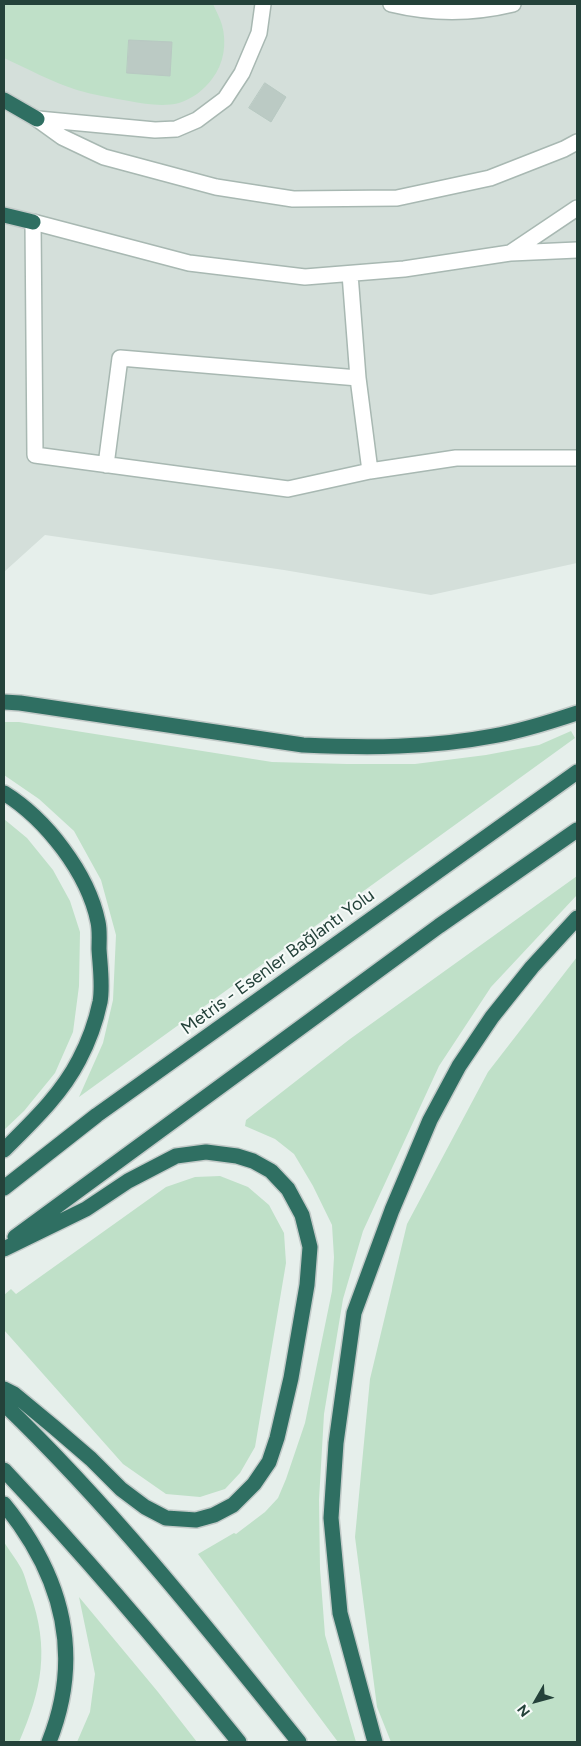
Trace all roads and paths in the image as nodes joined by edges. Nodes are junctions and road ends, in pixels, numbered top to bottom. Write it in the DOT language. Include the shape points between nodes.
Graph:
graph roads {
  1 [pos="263,4"];
  2 [pos="391,4"];
  3 [pos="513,4"];
  4 [pos="4,100"];
  5 [pos="37,119"];
  6 [pos="573,148"];
  7 [pos="577,208"];
  8 [pos="4,215"];
  9 [pos="34,222"];
  10 [pos="577,250"];
  11 [pos="510,253"];
  12 [pos="350,274"];
  13 [pos="358,378"];
  14 [pos="577,458"];
  15 [pos="106,465"];
  16 [pos="370,471"];
  17 [pos="4,702"];
  18 [pos="577,713"];
  19 [pos="577,772"];
  20 [pos="4,793"];
  21 [pos="577,830"];
  22 [pos="577,918"];
  23 [pos="4,1150"];
  24 [pos="4,1188"];
  25 [pos="4,1247"];
  26 [pos="4,1389"];
  27 [pos="4,1404"];
  28 [pos="4,1470"];
  29 [pos="4,1504"];
  30 [pos="49,1742"];
  31 [pos="239,1742"];
  32 [pos="299,1742"];
  33 [pos="375,1742"];
  1 -- 5 [label="street" via="259,32 242,73 225,99 197,120 176,129 155,130"];
  2 -- 3 [label="street" via="437,12 469,12"];
  4 -- 5 [label="highway"];
  5 -- 6 [label="street" via="62,137 104,157 216,187 293,199 397,198 490,178"];
  7 -- 11 [label="street"];
  8 -- 9 [label="highway"];
  9 -- 12 [label="street" via="189,263 305,278"];
  9 -- 15 [label="street" via="35,454"];
  10 -- 11 [label="street"];
  11 -- 12 [label="street"];
  12 -- 13 [label="street"];
  13 -- 15 [label="street" via="120,358"];
  13 -- 16 [label="street"];
  14 -- 16 [label="street" via="456,458"];
  15 -- 16 [label="street" via="288,489"];
  17 -- 18 [label="highway" via="303,745 349,747 448,743 542,725"];
  19 -- 24 [label="highway, Metris - Esenler Bağlantı Yolu" via="105,1110"];
  20 -- 23 [label="highway" via="21,804 70,858 87,890 98,923 100,968 100,1001 92,1031 79,1060 55,1097"];
  21 -- 25 [label="highway" via="439,926 80,1187"];
  22 -- 33 [label="highway" via="503,1002 459,1066 430,1120 354,1313 336,1443 331,1518 340,1613"];
  25 -- 26 [label="highway" via="86,1210 128,1181 176,1156 206,1152 236,1156 271,1171 288,1189 302,1215 310,1247 308,1286 277,1438 268,1462 254,1484 233,1505 214,1515 196,1520 166,1518 145,1507 55,1428"];
  27 -- 32 [label="highway" via="112,1515"];
  28 -- 31 [label="highway" via="132,1612"];
  29 -- 30 [label="highway" via="35,1547 54,1589 64,1628 67,1666 62,1705"];
}
